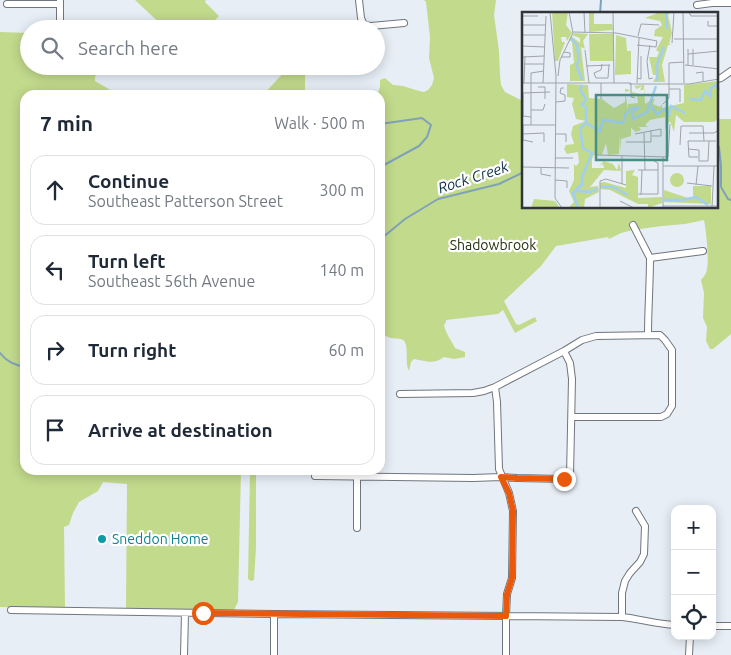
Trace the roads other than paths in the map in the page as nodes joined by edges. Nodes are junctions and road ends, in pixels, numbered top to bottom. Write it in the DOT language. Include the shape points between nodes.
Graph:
graph roads {
  1 [pos="359,0"];
  2 [pos="60,2"];
  3 [pos="731,3"];
  4 [pos="6,4"];
  5 [pos="698,5"];
  6 [pos="60,20"];
  7 [pos="362,20"];
  8 [pos="404,23"];
  9 [pos="385,25"];
  10 [pos="731,71"];
  11 [pos="718,79"];
  12 [pos="633,225"];
  13 [pos="703,251"];
  14 [pos="650,258"];
  15 [pos="648,335"];
  16 [pos="564,350"];
  17 [pos="495,387"];
  18 [pos="400,394"];
  19 [pos="572,418"];
  20 [pos="315,476"];
  21 [pos="501,477"];
  22 [pos="357,478"];
  23 [pos="636,511"];
  24 [pos="356,528"];
  25 [pos="11,610"];
  26 [pos="185,613"];
  27 [pos="274,614"];
  28 [pos="506,616"];
  29 [pos="622,617"];
  30 [pos="671,625"];
  31 [pos="716,626"];
  32 [pos="731,626"];
  33 [pos="690,640"];
  34 [pos="184,655"];
  35 [pos="274,655"];
  36 [pos="506,655"];
  37 [pos="690,655"];
  1 -- 7 [label="street"];
  2 -- 4 [label="street"];
  2 -- 6 [label="street"];
  3 -- 5 [label="street"];
  8 -- 9 [label="street"];
  10 -- 11 [label="street"];
  12 -- 14 [label="street"];
  13 -- 14 [label="street"];
  14 -- 15 [label="street"];
  15 -- 16 [label="street" via="596,336"];
  15 -- 19 [label="street" via="660,335 672,350 672,406 667,414 661,418"];
  16 -- 17 [label="street"];
  16 -- 19 [label="street" via="572,379"];
  17 -- 18 [label="street" via="473,394"];
  17 -- 21 [label="street"];
  19 -- 21 [label="street" via="570,476 564,479"];
  20 -- 22 [label="street"];
  21 -- 22 [label="street"];
  21 -- 28 [label="street" via="513,511 512,578"];
  22 -- 24 [label="street"];
  23 -- 29 [label="street" via="645,526 644,554 625,581"];
  25 -- 26 [label="street"];
  26 -- 27 [label="street"];
  26 -- 34 [label="street"];
  27 -- 28 [label="street"];
  27 -- 35 [label="street"];
  28 -- 29 [label="street"];
  28 -- 36 [label="street"];
  29 -- 30 [label="street"];
  31 -- 32 [label="street"];
  33 -- 37 [label="street"];
}
